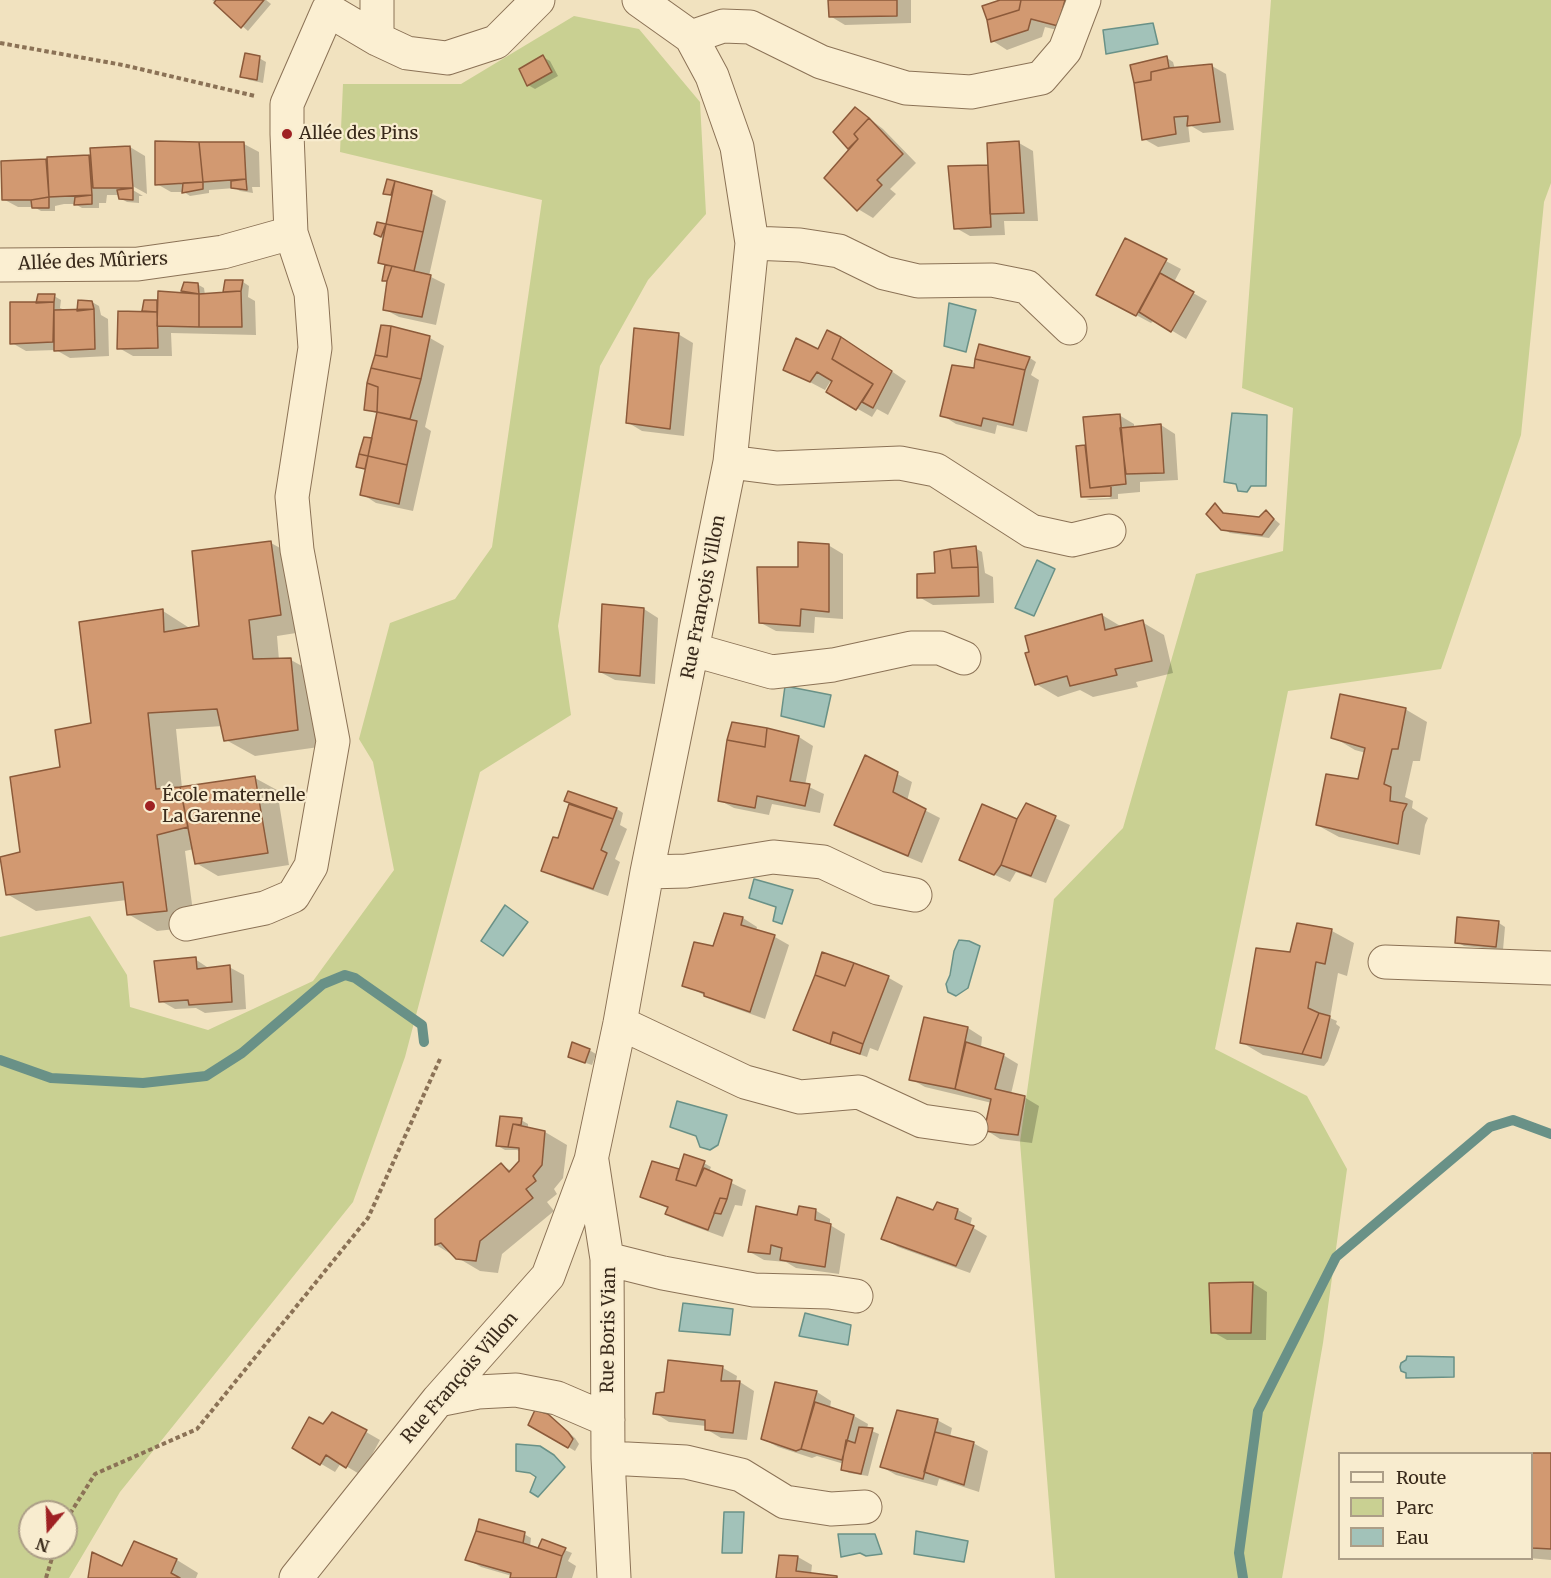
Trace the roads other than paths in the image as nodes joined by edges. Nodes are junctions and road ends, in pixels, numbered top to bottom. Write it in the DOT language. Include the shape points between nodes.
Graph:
graph roads {
  1 [pos="377,0"];
  2 [pos="538,0"];
  3 [pos="639,0"];
  4 [pos="1084,0"];
  5 [pos="325,5"];
  6 [pos="690,37"];
  7 [pos="377,39"];
  8 [pos="291,233"];
  9 [pos="752,243"];
  10 [pos="0,265"];
  11 [pos="1070,328"];
  12 [pos="730,462"];
  13 [pos="1109,531"];
  14 [pos="694,650"];
  15 [pos="964,658"];
  16 [pos="647,872"];
  17 [pos="915,895"];
  18 [pos="186,924"];
  19 [pos="1385,962"];
  20 [pos="1551,968"];
  21 [pos="620,1023"];
  22 [pos="971,1128"];
  23 [pos="591,1160"];
  24 [pos="608,1259"];
  25 [pos="856,1296"];
  26 [pos="438,1400"];
  27 [pos="608,1420"];
  28 [pos="608,1458"];
  29 [pos="865,1507"];
  30 [pos="296,1578"];
  31 [pos="614,1578"];
  1 -- 7 [label="street"];
  2 -- 7 [label="street" via="496,42 447,58 407,53"];
  3 -- 6 [label="street"];
  4 -- 6 [label="street" via="1065,50 1041,78 971,92 906,88 821,62 750,27 723,26"];
  5 -- 7 [label="street"];
  5 -- 8 [label="street" via="287,104"];
  6 -- 9 [label="street, Rue François Villon" via="712,76 737,147"];
  8 -- 10 [label="street, Allée des Mûriers" via="223,252 138,264"];
  8 -- 18 [label="street" via="311,293 315,348 292,497 297,550 333,741 311,866 294,896 265,908"];
  9 -- 11 [label="street" via="839,250 884,273 918,281 992,280 1027,287"];
  9 -- 12 [label="street, Rue François Villon"];
  12 -- 13 [label="street" via="777,468 900,464 936,470 1031,531 1072,540"];
  12 -- 14 [label="street, Rue François Villon"];
  14 -- 15 [label="street" via="772,672 833,665 911,648 940,648"];
  14 -- 16 [label="street, Rue François Villon"];
  16 -- 17 [label="street" via="686,871 773,857 823,862 878,888"];
  16 -- 21 [label="street, Rue François Villon"];
  19 -- 20 [label="street"];
  21 -- 22 [label="street" via="745,1082 800,1097 859,1092 922,1121"];
  21 -- 23 [label="street, Rue François Villon"];
  23 -- 24 [label="street, Rue François Villon"];
  23 -- 26 [label="street, Rue François Villon" via="548,1276"];
  24 -- 25 [label="street, Rue Boris Vian" via="754,1290"];
  24 -- 27 [label="street, Rue Boris Vian"];
  26 -- 27 [label="street" via="516,1390 557,1398"];
  26 -- 30 [label="street, Rue François Villon"];
  27 -- 28 [label="street, Rue Boris Vian"];
  28 -- 29 [label="street" via="686,1462 741,1475 785,1502 831,1509"];
  28 -- 31 [label="street, Rue Boris Vian"];
}
